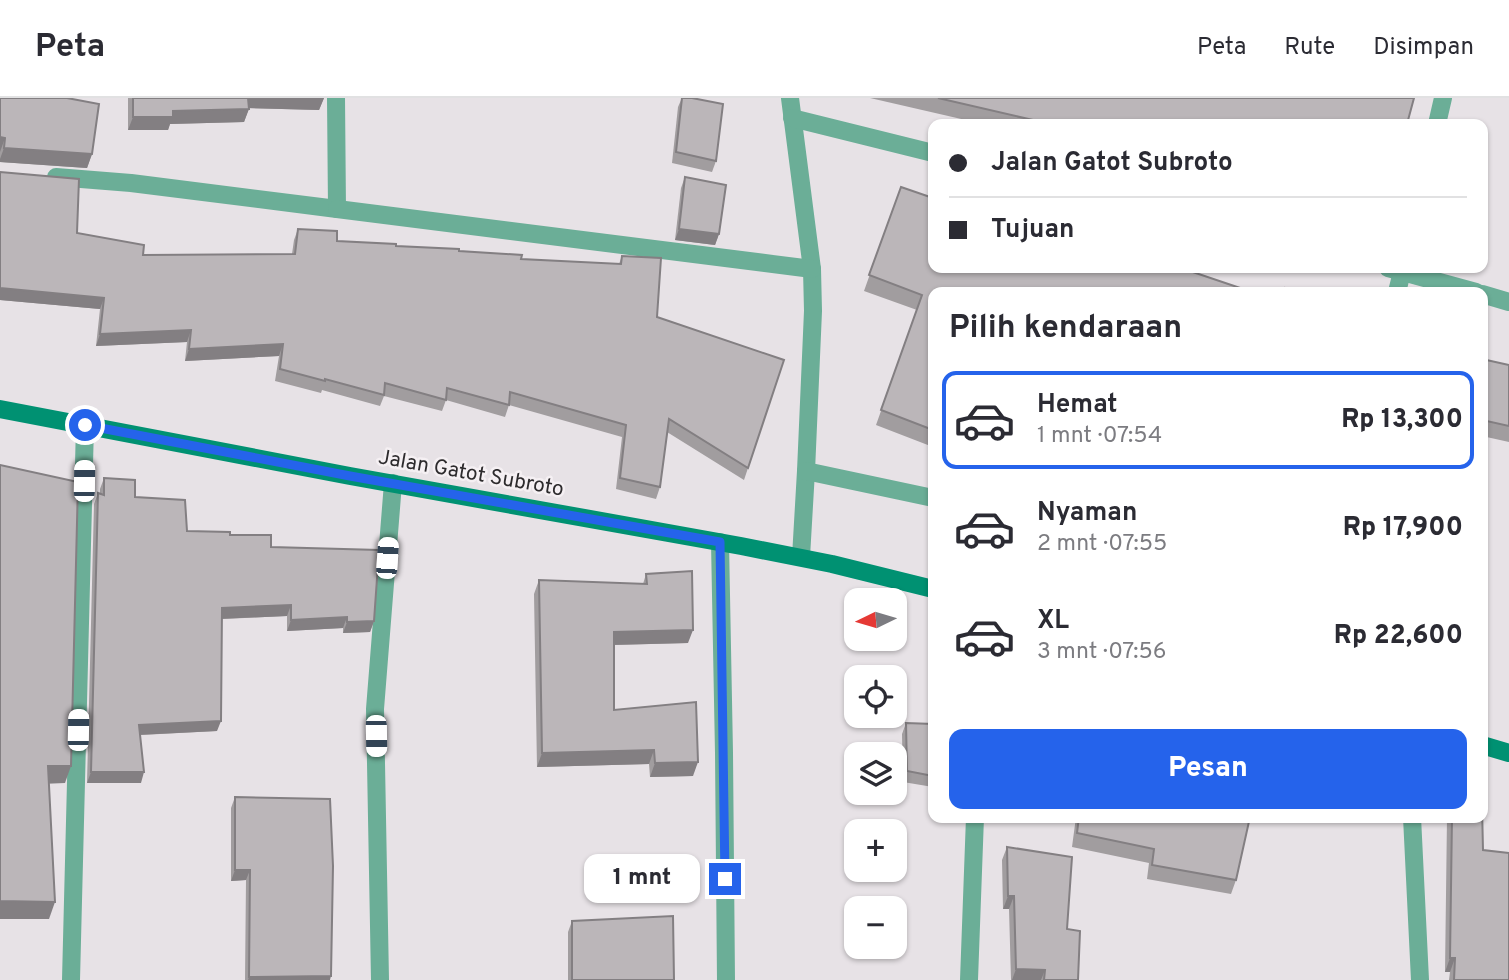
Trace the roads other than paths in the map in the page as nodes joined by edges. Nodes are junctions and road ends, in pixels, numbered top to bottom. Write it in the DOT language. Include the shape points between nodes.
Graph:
graph roads {
  1 [pos="336,98"];
  2 [pos="790,98"];
  3 [pos="1443,98"];
  4 [pos="792,118"];
  5 [pos="1438,119"];
  6 [pos="928,152"];
  7 [pos="39,176"];
  8 [pos="337,209"];
  9 [pos="812,269"];
  10 [pos="1412,273"];
  11 [pos="1459,287"];
  12 [pos="1488,296"];
  13 [pos="1509,302"];
  14 [pos="0,409"];
  15 [pos="85,425"];
  16 [pos="806,471"];
  17 [pos="393,483"];
  18 [pos="928,497"];
  19 [pos="720,542"];
  20 [pos="801,557"];
  21 [pos="928,588"];
  22 [pos="1488,747"];
  23 [pos="1509,753"];
  24 [pos="975,823"];
  25 [pos="1412,823"];
  26 [pos="71,980"];
  27 [pos="380,980"];
  28 [pos="726,980"];
  29 [pos="969,980"];
  30 [pos="1420,980"];
  1 -- 8 [label="street"];
  2 -- 4 [label="street"];
  3 -- 5 [label="street"];
  4 -- 6 [label="street"];
  4 -- 9 [label="street"];
  7 -- 8 [label="street"];
  8 -- 9 [label="street"];
  9 -- 16 [label="street"];
  10 -- 11 [label="street"];
  12 -- 13 [label="street"];
  14 -- 15 [label="street, Jalan Gatot Subroto"];
  15 -- 17 [label="street, Jalan Gatot Subroto"];
  15 -- 26 [label="street"];
  16 -- 18 [label="street"];
  16 -- 20 [label="street"];
  17 -- 19 [label="street, Jalan Gatot Subroto"];
  17 -- 27 [label="street" via="375,709"];
  19 -- 20 [label="street, Jalan Gatot Subroto"];
  19 -- 28 [label="street"];
  20 -- 21 [label="street, Jalan Gatot Subroto"];
  22 -- 23 [label="street"];
  24 -- 29 [label="street"];
  25 -- 30 [label="street"];
}
